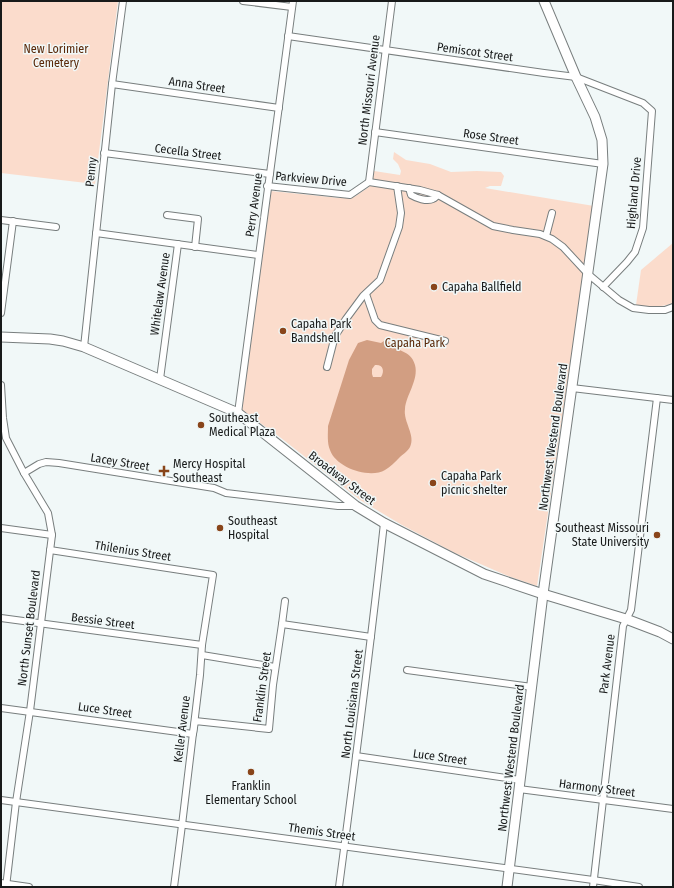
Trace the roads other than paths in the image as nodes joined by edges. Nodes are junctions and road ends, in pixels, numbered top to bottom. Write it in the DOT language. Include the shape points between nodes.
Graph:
graph roads {
  1 [pos="123,1"];
  2 [pos="243,1"];
  3 [pos="392,1"];
  4 [pos="544,1"];
  5 [pos="292,4"];
  6 [pos="288,36"];
  7 [pos="385,50"];
  8 [pos="576,77"];
  9 [pos="112,84"];
  10 [pos="278,108"];
  11 [pos="652,111"];
  12 [pos="375,132"];
  13 [pos="104,153"];
  14 [pos="603,164"];
  15 [pos="270,174"];
  16 [pos="369,182"];
  17 [pos="267,186"];
  18 [pos="397,186"];
  19 [pos="552,214"];
  20 [pos="167,215"];
  21 [pos="1,220"];
  22 [pos="13,221"];
  23 [pos="56,227"];
  24 [pos="96,233"];
  25 [pos="546,236"];
  26 [pos="178,244"];
  27 [pos="195,247"];
  28 [pos="258,255"];
  29 [pos="588,274"];
  30 [pos="603,287"];
  31 [pos="366,294"];
  32 [pos="673,307"];
  33 [pos="1,313"];
  34 [pos="1,337"];
  35 [pos="444,342"];
  36 [pos="84,346"];
  37 [pos="327,367"];
  38 [pos="160,379"];
  39 [pos="1,385"];
  40 [pos="572,388"];
  41 [pos="657,398"];
  42 [pos="673,400"];
  43 [pos="238,413"];
  44 [pos="3,437"];
  45 [pos="24,472"];
  46 [pos="356,506"];
  47 [pos="384,523"];
  48 [pos="1,528"];
  49 [pos="52,535"];
  50 [pos="50,550"];
  51 [pos="213,575"];
  52 [pos="543,594"];
  53 [pos="285,601"];
  54 [pos="1,618"];
  55 [pos="626,619"];
  56 [pos="40,624"];
  57 [pos="282,624"];
  58 [pos="371,637"];
  59 [pos="673,639"];
  60 [pos="202,645"];
  61 [pos="202,655"];
  62 [pos="276,667"];
  63 [pos="407,670"];
  64 [pos="532,687"];
  65 [pos="1,708"];
  66 [pos="30,712"];
  67 [pos="193,734"];
  68 [pos="356,756"];
  69 [pos="519,784"];
  70 [pos="1,800"];
  71 [pos="602,800"];
  72 [pos="16,802"];
  73 [pos="673,809"];
  74 [pos="182,824"];
  75 [pos="344,846"];
  76 [pos="509,869"];
  77 [pos="594,880"];
  78 [pos="4,885"];
  79 [pos="29,887"];
  80 [pos="174,887"];
  81 [pos="339,887"];
  82 [pos="507,887"];
  83 [pos="593,887"];
  84 [pos="639,887"];
  1 -- 9 [label="street, Penny"];
  2 -- 5 [label="street"];
  3 -- 7 [label="street, North Missouri Avenue"];
  4 -- 8 [label="street, Northwest Westend Boulevard"];
  5 -- 6 [label="street, Perry Avenue"];
  6 -- 7 [label="street, Pemiscot Street"];
  6 -- 10 [label="street, Perry Avenue"];
  7 -- 8 [label="street, Pemiscot Street"];
  7 -- 12 [label="street, North Missouri Avenue"];
  8 -- 11 [label="street, Pemiscot Street" via="643,103"];
  8 -- 14 [label="street, Northwest Westend Boulevard" via="595,117 602,140"];
  9 -- 10 [label="street, Anna Street"];
  9 -- 13 [label="street, Penny"];
  10 -- 15 [label="street, Perry Avenue"];
  11 -- 30 [label="street, Highland Drive" via="643,228 635,252"];
  12 -- 14 [label="street, Rose Street"];
  12 -- 16 [label="street, North Missouri Avenue"];
  13 -- 15 [label="street, Cecella Street"];
  13 -- 24 [label="street, Penny"];
  14 -- 29 [label="street, Northwest Westend Boulevard"];
  15 -- 17 [label="street, Perry Avenue"];
  16 -- 17 [label="street, Parkview Drive" via="350,195"];
  16 -- 18 [label="street"];
  17 -- 28 [label="street, Perry Avenue"];
  18 -- 25 [label="street" via="438,195 493,226"];
  18 -- 31 [label="street" via="401,213 399,227 380,280"];
  19 -- 25 [label="street"];
  20 -- 27 [label="street" via="198,219"];
  21 -- 22 [label="street"];
  22 -- 23 [label="street"];
  22 -- 33 [label="street"];
  24 -- 26 [label="street"];
  24 -- 36 [label="street, Penny"];
  25 -- 29 [label="street" via="563,247"];
  26 -- 27 [label="street, Whitelaw Avenue"];
  26 -- 38 [label="street, Whitelaw Avenue"];
  27 -- 28 [label="street, Whitelaw Avenue"];
  28 -- 43 [label="street, Perry Avenue"];
  29 -- 30 [label="street"];
  29 -- 40 [label="street, Northwest Westend Boulevard"];
  30 -- 32 [label="street" via="633,308 665,310"];
  31 -- 35 [label="street" via="375,320 380,325"];
  31 -- 37 [label="street" via="335,336"];
  34 -- 36 [label="street, Broadway Street" via="50,339"];
  36 -- 38 [label="street, Broadway Street"];
  38 -- 43 [label="street, Broadway Street"];
  39 -- 44 [label="street, North Sunset Boulevard"];
  40 -- 41 [label="street"];
  40 -- 52 [label="street, Northwest Westend Boulevard"];
  41 -- 42 [label="street"];
  41 -- 55 [label="street, Park Avenue" via="631,610"];
  43 -- 46 [label="street, Broadway Street"];
  44 -- 45 [label="street, North Sunset Boulevard"];
  45 -- 46 [label="street, Lacey Street" via="46,462 59,463 214,488 226,493"];
  45 -- 49 [label="street, North Sunset Boulevard" via="48,513"];
  46 -- 47 [label="street, Broadway Street"];
  47 -- 52 [label="street, Broadway Street" via="484,574"];
  47 -- 58 [label="street, North Louisiana Street"];
  48 -- 49 [label="street"];
  49 -- 50 [label="street, North Sunset Boulevard"];
  50 -- 51 [label="street, Thilenius Street"];
  50 -- 56 [label="street, North Sunset Boulevard"];
  51 -- 60 [label="street, Keller Avenue"];
  52 -- 55 [label="street, Broadway Street"];
  52 -- 64 [label="street, Northwest Westend Boulevard"];
  53 -- 57 [label="street, Franklin Street"];
  54 -- 56 [label="street, Bessie Street"];
  55 -- 59 [label="street, Broadway Street"];
  55 -- 71 [label="street, Park Avenue" via="623,626"];
  56 -- 60 [label="street, Bessie Street"];
  56 -- 66 [label="street, North Sunset Boulevard"];
  57 -- 58 [label="street"];
  57 -- 62 [label="street, Franklin Street"];
  58 -- 68 [label="street, North Louisiana Street"];
  60 -- 61 [label="street, Keller Avenue"];
  61 -- 62 [label="street"];
  61 -- 67 [label="street, Keller Avenue"];
  62 -- 67 [label="street, Franklin Street" via="269,729 195,721"];
  63 -- 64 [label="street"];
  64 -- 69 [label="street, Northwest Westend Boulevard"];
  65 -- 66 [label="street, Luce Street"];
  66 -- 67 [label="street, Luce Street"];
  66 -- 72 [label="street, North Sunset Boulevard"];
  67 -- 74 [label="street, Keller Avenue"];
  68 -- 69 [label="street, Luce Street"];
  68 -- 75 [label="street, North Louisiana Street"];
  69 -- 71 [label="street, Harmony Street"];
  69 -- 76 [label="street, Northwest Westend Boulevard"];
  70 -- 72 [label="street, Themis Street"];
  71 -- 73 [label="street, Harmony Street"];
  71 -- 77 [label="street, Park Avenue"];
  72 -- 74 [label="street, Themis Street"];
  72 -- 78 [label="street, North Sunset Boulevard"];
  74 -- 75 [label="street, Themis Street"];
  74 -- 80 [label="street, Keller Avenue"];
  75 -- 76 [label="street, Themis Street"];
  75 -- 81 [label="street, North Louisiana Street"];
  76 -- 77 [label="street, Themis Street"];
  76 -- 82 [label="street, Northwest Westend Boulevard"];
  77 -- 83 [label="street, Park Avenue"];
  77 -- 84 [label="street, Themis Street"];
  78 -- 79 [label="street"];
}
